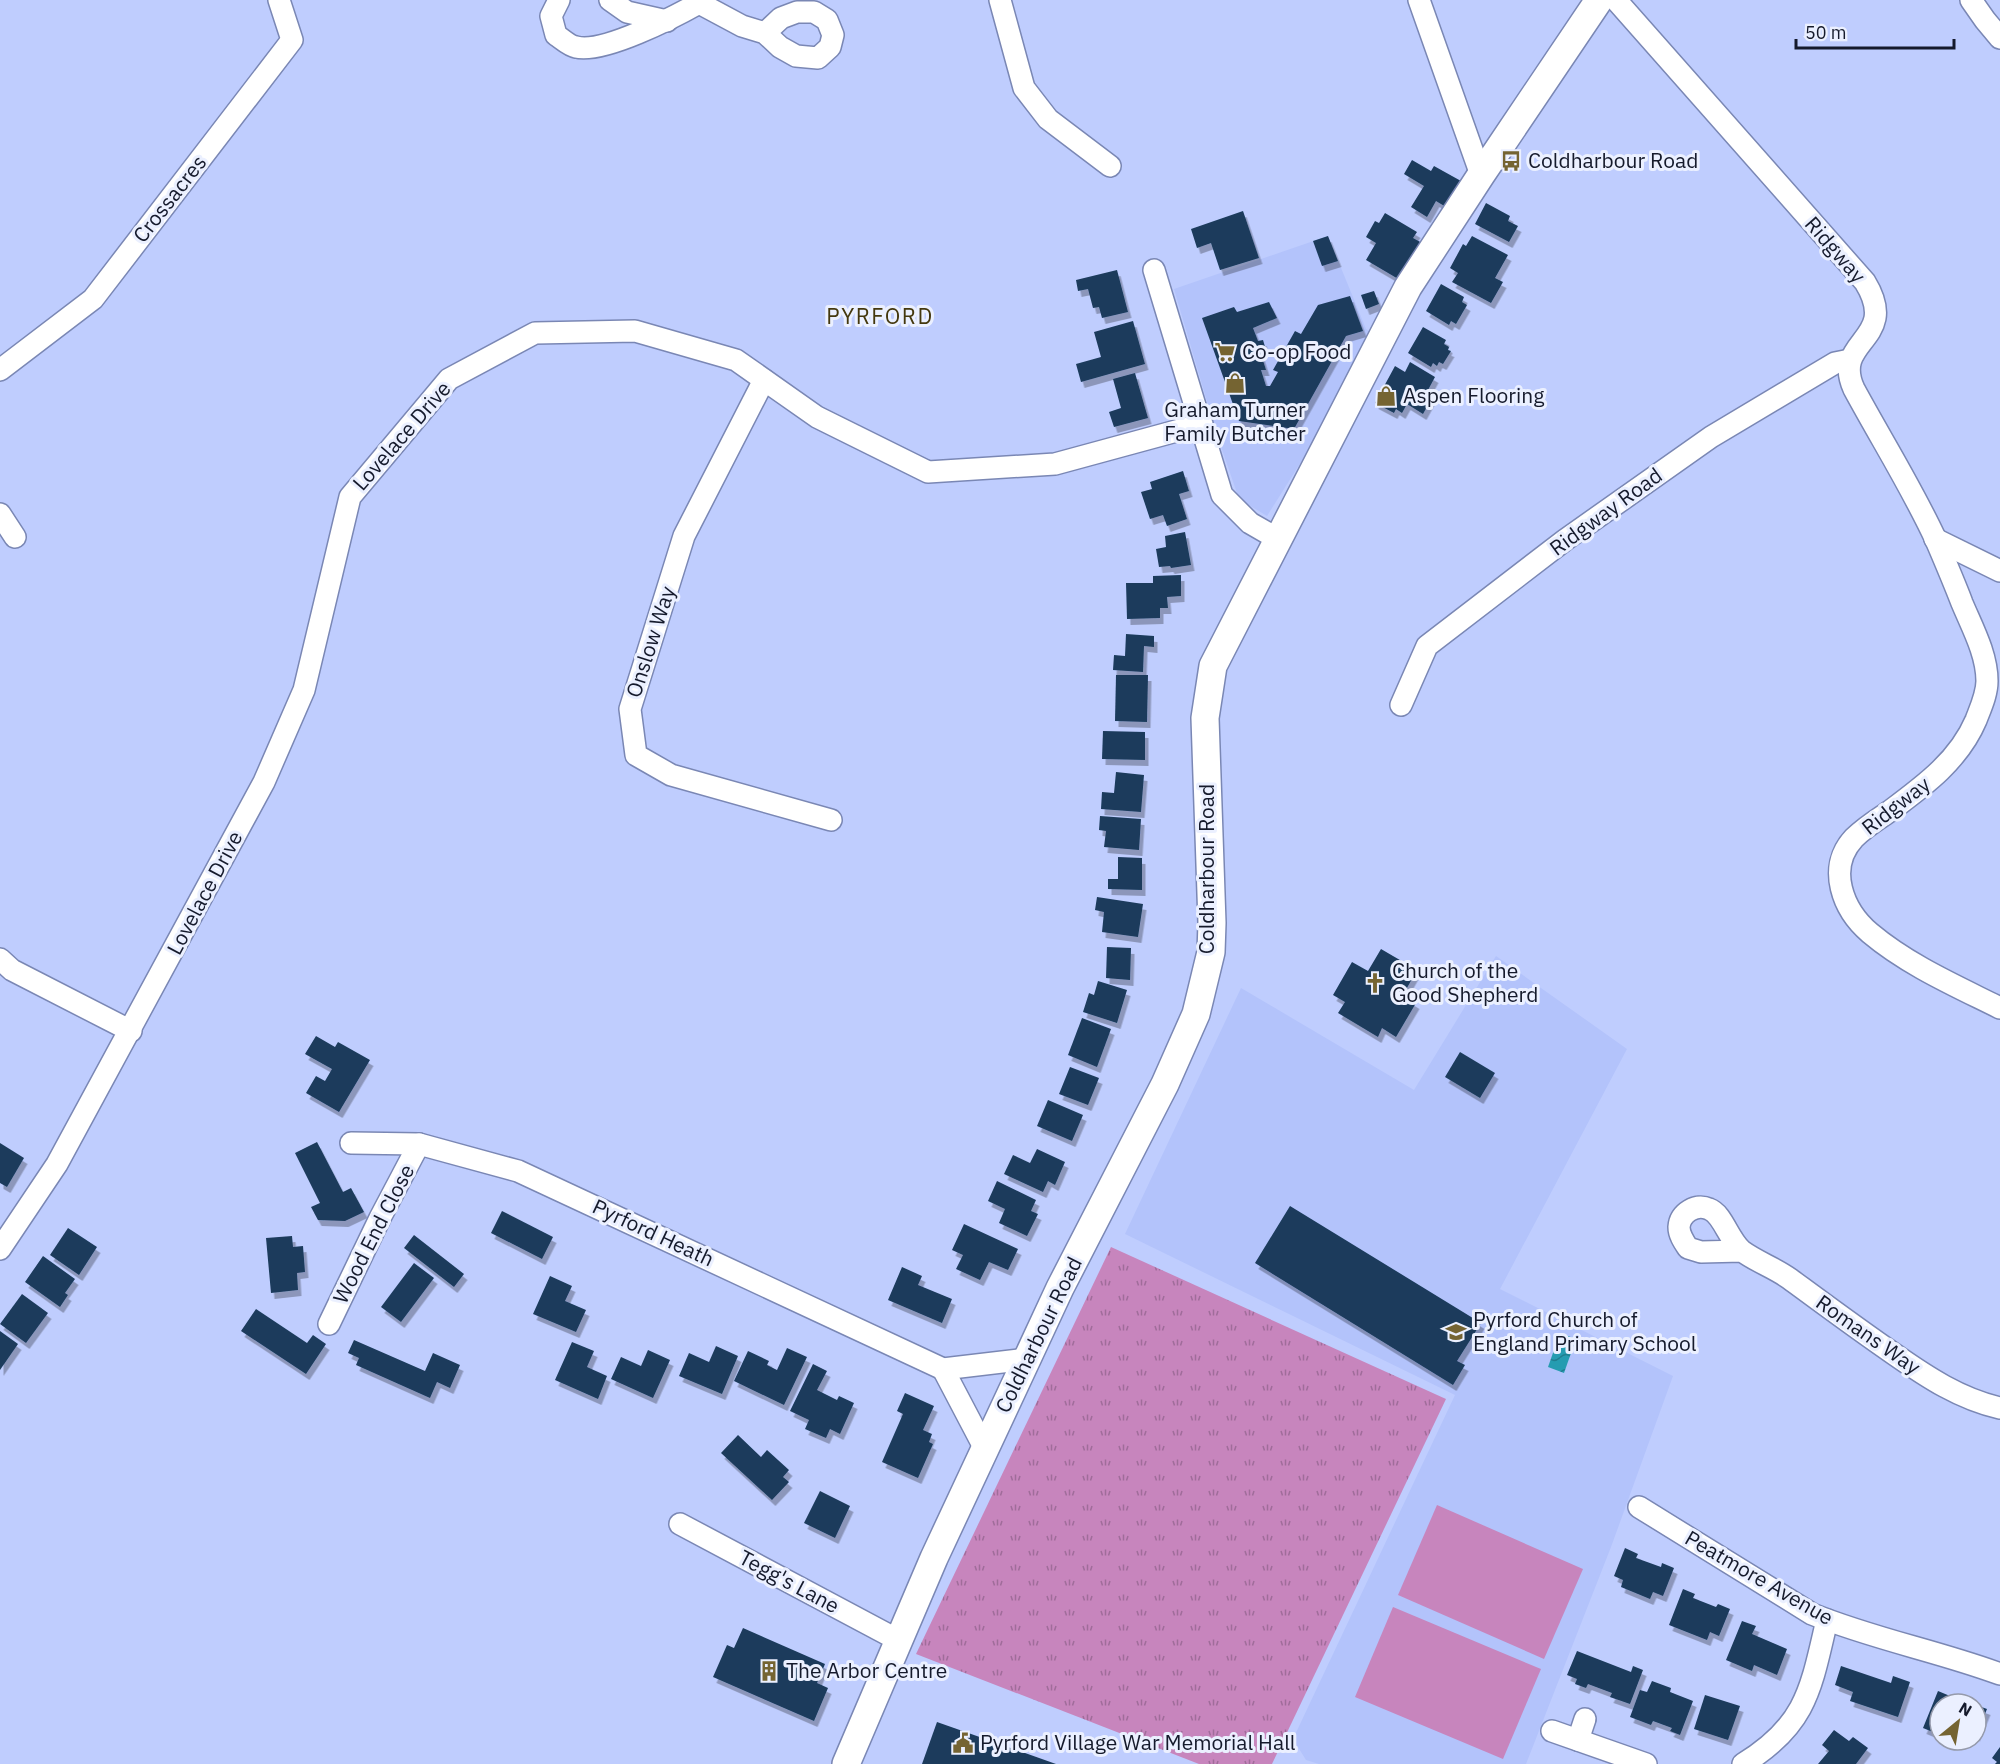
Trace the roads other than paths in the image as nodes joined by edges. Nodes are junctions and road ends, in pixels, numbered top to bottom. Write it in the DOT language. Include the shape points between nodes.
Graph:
graph roads {
  1 [pos="279,0"];
  2 [pos="559,0"];
  3 [pos="609,0"];
  4 [pos="1000,0"];
  5 [pos="1419,0"];
  6 [pos="1599,0"];
  7 [pos="1616,0"];
  8 [pos="1971,0"];
  9 [pos="698,2"];
  10 [pos="667,21"];
  11 [pos="765,33"];
  12 [pos="2000,38"];
  13 [pos="1110,166"];
  14 [pos="1481,176"];
  15 [pos="1154,270"];
  16 [pos="1850,360"];
  17 [pos="0,370"];
  18 [pos="764,380"];
  19 [pos="1202,424"];
  20 [pos="0,514"];
  21 [pos="15,537"];
  22 [pos="1278,539"];
  23 [pos="1935,540"];
  24 [pos="2000,571"];
  25 [pos="1401,705"];
  26 [pos="831,819"];
  27 [pos="0,959"];
  28 [pos="2000,1008"];
  29 [pos="131,1031"];
  30 [pos="351,1143"];
  31 [pos="420,1144"];
  32 [pos="0,1248"];
  33 [pos="1742,1251"];
  34 [pos="329,1324"];
  35 [pos="1027,1359"];
  36 [pos="943,1369"];
  37 [pos="2000,1408"];
  38 [pos="985,1449"];
  39 [pos="1639,1507"];
  40 [pos="680,1524"];
  41 [pos="1827,1620"];
  42 [pos="898,1640"];
  43 [pos="2000,1674"];
  44 [pos="1585,1719"];
  45 [pos="1552,1731"];
  46 [pos="1578,1740"];
  47 [pos="846,1764"];
  48 [pos="1646,1764"];
  49 [pos="1743,1764"];
  1 -- 17 [label="street, Crossacres" via="292,40 93,298"];
  2 -- 10 [label="street" via="551,16 556,35 575,47 600,46"];
  3 -- 10 [label="street" via="627,12"];
  4 -- 13 [label="street" via="1024,88 1048,119"];
  5 -- 14 [label="street"];
  6 -- 14 [label="main road, Coldharbour Road"];
  7 -- 16 [label="street, Ridgway" via="1864,282 1876,314 1870,332"];
  8 -- 12 [label="street"];
  9 -- 10 [label="street"];
  9 -- 11 [label="street" via="742,26"];
  14 -- 22 [label="main road, Coldharbour Road" via="1408,287"];
  15 -- 19 [label="street"];
  16 -- 23 [label="street, Ridgway" via="1848,375 1854,389"];
  16 -- 25 [label="street, Ridgway Road" via="1835,363 1711,437 1556,547 1427,646"];
  18 -- 19 [label="street, Lovelace Drive" via="817,417 928,471 1055,464"];
  18 -- 26 [label="street, Onslow Way" via="684,536 630,709 636,755 671,775"];
  18 -- 29 [label="street, Lovelace Drive" via="736,360 635,331 535,333 449,379 350,497 304,690 264,782"];
  19 -- 22 [label="street" via="1222,495 1250,523"];
  20 -- 21 [label="street"];
  22 -- 35 [label="main road, Coldharbour Road" via="1213,666 1205,718 1211,952 1196,1014 1166,1084"];
  23 -- 24 [label="street"];
  23 -- 28 [label="street, Ridgway" via="1983,656 1986,694 1962,748 1948,764 1853,840 1845,853 1839,884 1856,919 1883,943"];
  27 -- 29 [label="street" via="12,970"];
  29 -- 32 [label="street, Lovelace Drive" via="57,1164"];
  30 -- 31 [label="street, Pyrford Heath"];
  31 -- 34 [label="street, Wood End Close"];
  31 -- 36 [label="street, Pyrford Heath" via="518,1171"];
  33 -- 37 [label="street, Romans Way" via="1786,1276 1930,1378 1962,1396"];
  35 -- 36 [label="street"];
  35 -- 38 [label="main road, Coldharbour Road"];
  36 -- 38 [label="street"];
  38 -- 42 [label="main road, Coldharbour Road"];
  39 -- 41 [label="street, Peatmore Avenue" via="1664,1511 1795,1603"];
  40 -- 42 [label="street, Tegg's Lane"];
  41 -- 43 [label="street, Peatmore Avenue"];
  41 -- 49 [label="street" via="1804,1705 1786,1731"];
  42 -- 47 [label="main road, Coldharbour Road"];
  44 -- 46 [label="street"];
  45 -- 46 [label="street"];
  46 -- 48 [label="street"];
}
